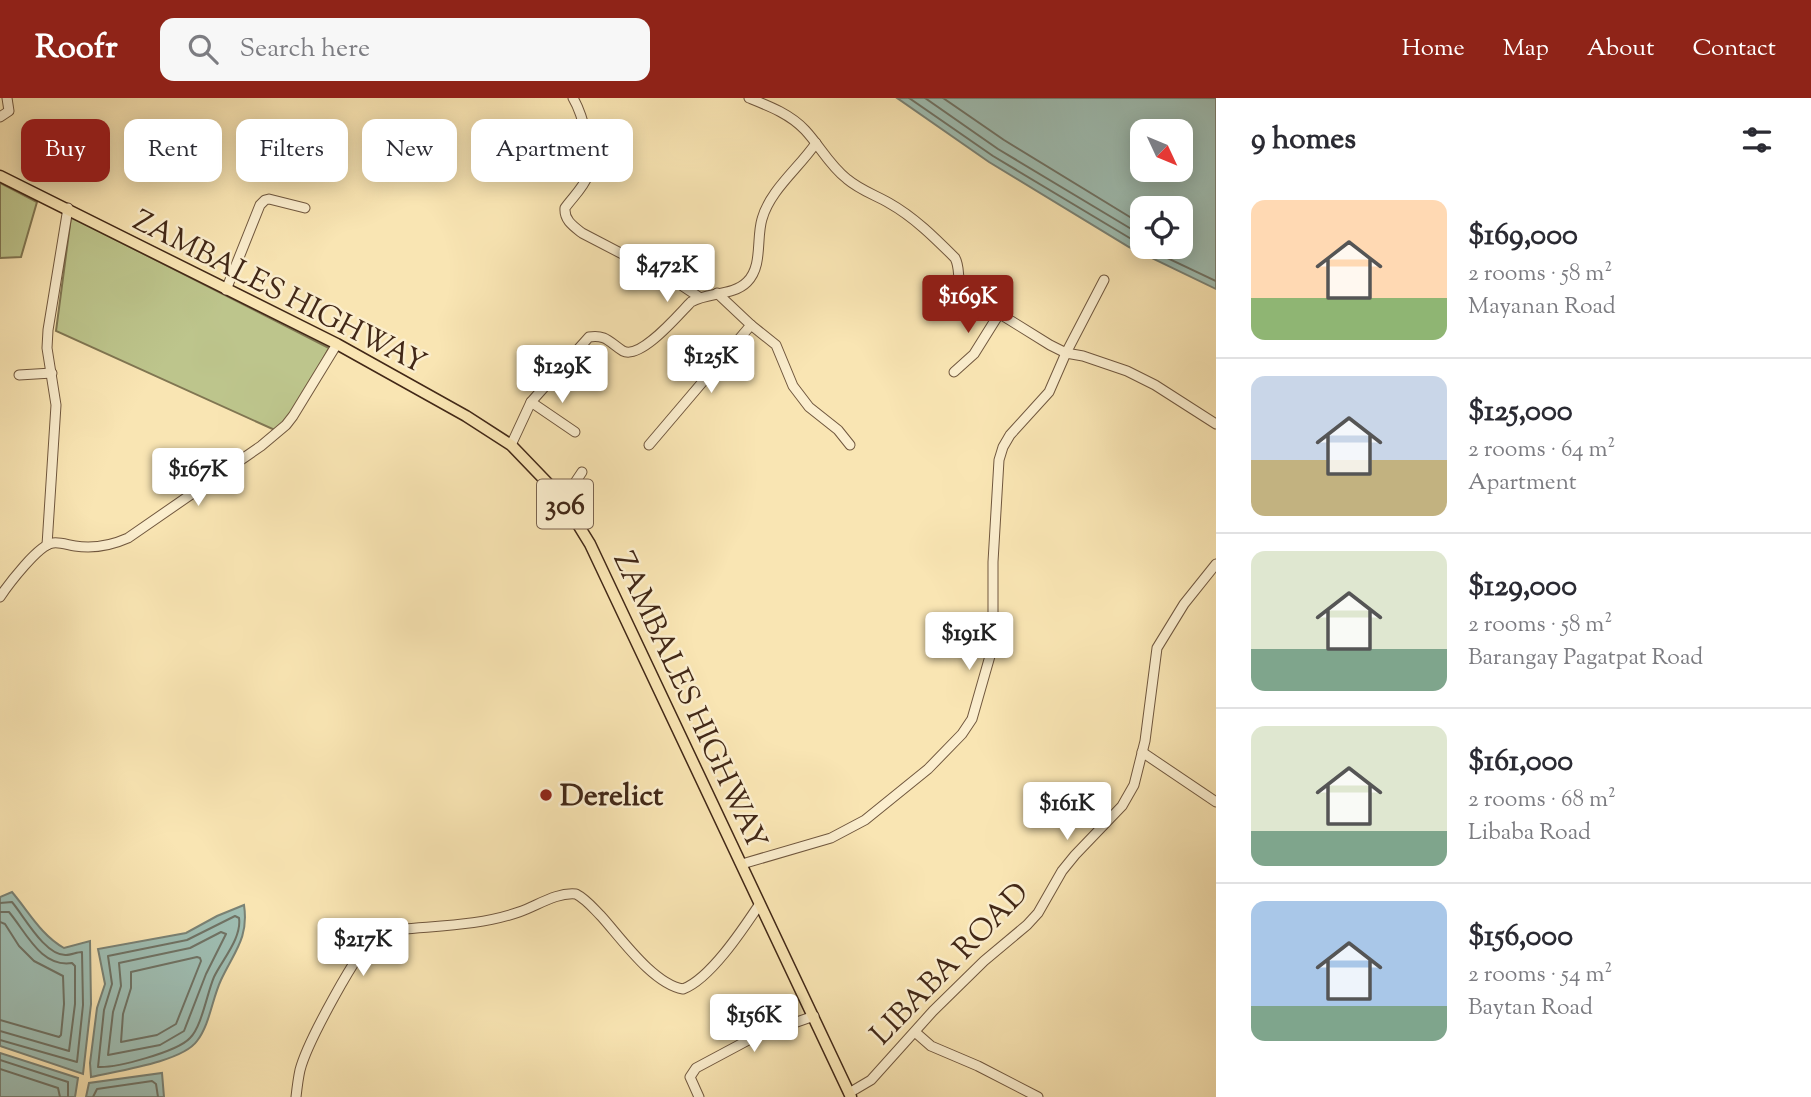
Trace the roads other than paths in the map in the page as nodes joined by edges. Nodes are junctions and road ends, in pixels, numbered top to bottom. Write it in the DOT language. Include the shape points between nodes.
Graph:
graph roads {
  1 [pos="8,98"];
  2 [pos="573,98"];
  3 [pos="749,98"];
  4 [pos="0,117"];
  5 [pos="816,144"];
  6 [pos="0,176"];
  7 [pos="68,208"];
  8 [pos="305,208"];
  9 [pos="1104,280"];
  10 [pos="226,290"];
  11 [pos="717,293"];
  12 [pos="699,298"];
  13 [pos="999,314"];
  14 [pos="751,326"];
  15 [pos="337,344"];
  16 [pos="1066,353"];
  17 [pos="954,372"];
  18 [pos="52,373"];
  19 [pos="19,375"];
  20 [pos="531,402"];
  21 [pos="1216,424"];
  22 [pos="575,432"];
  23 [pos="511,445"];
  24 [pos="649,445"];
  25 [pos="850,445"];
  26 [pos="582,472"];
  27 [pos="561,497"];
  28 [pos="47,545"];
  29 [pos="1215,568"];
  30 [pos="0,597"];
  31 [pos="1142,752"];
  32 [pos="1216,802"];
  33 [pos="742,864"];
  34 [pos="759,905"];
  35 [pos="814,1017"];
  36 [pos="915,1032"];
  37 [pos="850,1095"];
  38 [pos="296,1097"];
  39 [pos="699,1097"];
  40 [pos="1038,1097"];
  1 -- 4 [label="street" via="9,111"];
  2 -- 12 [label="street" via="587,139 590,168 565,208 569,222"];
  3 -- 5 [label="street" via="774,108 803,128"];
  5 -- 11 [label="street" via="769,202 762,220 758,261 749,280 732,291"];
  5 -- 13 [label="street" via="848,180 922,227 955,258 963,291"];
  6 -- 7 [label="main road, ZAMBALES HIGHWAY / 306"];
  7 -- 10 [label="main road, ZAMBALES HIGHWAY / 306"];
  7 -- 18 [label="street" via="48,330"];
  8 -- 10 [label="street" via="264,200"];
  9 -- 16 [label="street"];
  10 -- 15 [label="main road, ZAMBALES HIGHWAY / 306"];
  11 -- 12 [label="street"];
  11 -- 14 [label="street"];
  12 -- 20 [label="street" via="638,351 630,353 604,337 589,337"];
  13 -- 16 [label="street"];
  13 -- 17 [label="street" via="974,354"];
  14 -- 24 [label="street"];
  14 -- 25 [label="street" via="776,345 793,386 808,407"];
  15 -- 23 [label="main road, ZAMBALES HIGHWAY / 306"];
  15 -- 28 [label="street" via="286,425 145,528 106,547"];
  16 -- 21 [label="street" via="1127,371"];
  16 -- 33 [label="street" via="1049,392 1010,435 999,460 990,656 972,719 928,769 865,820 831,838"];
  18 -- 19 [label="street"];
  18 -- 28 [label="street" via="56,405"];
  20 -- 22 [label="street"];
  20 -- 23 [label="street"];
  23 -- 27 [label="main road, ZAMBALES HIGHWAY / 306"];
  26 -- 27 [label="street"];
  27 -- 33 [label="main road, ZAMBALES HIGHWAY / 306" via="590,544"];
  28 -- 30 [label="street"];
  29 -- 31 [label="street, LIBABA ROAD" via="1184,604 1157,648"];
  31 -- 32 [label="street"];
  31 -- 36 [label="street, LIBABA ROAD" via="1134,785 1122,806 1062,871 1038,914"];
  33 -- 34 [label="main road, ZAMBALES HIGHWAY / 306"];
  34 -- 35 [label="main road, ZAMBALES HIGHWAY / 306"];
  34 -- 38 [label="street" via="720,957 682,989 654,975 576,894 557,896 476,924 378,932 345,978 314,1038 300,1068"];
  35 -- 37 [label="main road, ZAMBALES HIGHWAY / 306"];
  35 -- 39 [label="street" via="754,1037 696,1068 690,1077"];
  36 -- 37 [label="street, LIBABA ROAD" via="871,1080"];
  36 -- 40 [label="street" via="931,1046"];
}
